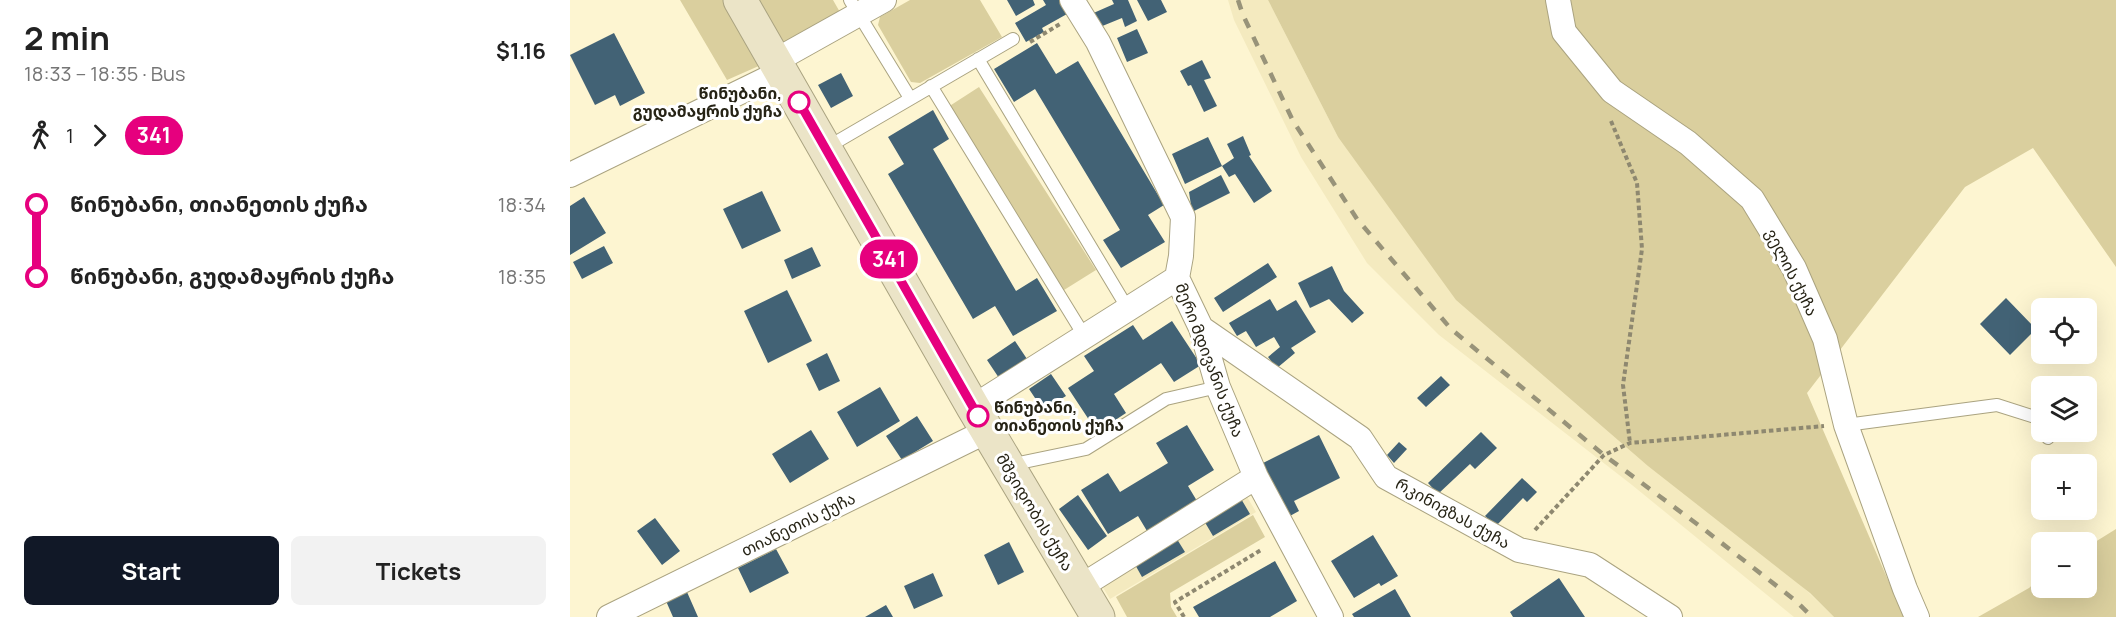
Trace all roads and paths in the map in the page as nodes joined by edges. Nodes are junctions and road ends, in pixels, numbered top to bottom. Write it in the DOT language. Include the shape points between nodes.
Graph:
graph roads {
  1 [pos="740,0"];
  2 [pos="884,0"];
  3 [pos="1558,0"];
  4 [pos="854,7"];
  5 [pos="1076,7"];
  6 [pos="1013,39"];
  7 [pos="978,59"];
  8 [pos="778,67"];
  9 [pos="931,86"];
  10 [pos="910,98"];
  11 [pos="1609,116"];
  12 [pos="825,149"];
  13 [pos="570,176"];
  14 [pos="1177,278"];
  15 [pos="1128,309"];
  16 [pos="1201,328"];
  17 [pos="1085,337"];
  18 [pos="1218,387"];
  19 [pos="2031,416"];
  20 [pos="980,419"];
  21 [pos="1846,425"];
  22 [pos="1630,443"];
  23 [pos="1008,466"];
  24 [pos="1256,477"];
  25 [pos="1261,549"];
  26 [pos="1520,550"];
  27 [pos="1080,587"];
  28 [pos="644,610"];
  29 [pos="609,617"];
  30 [pos="1098,617"];
  31 [pos="1184,617"];
  32 [pos="1331,617"];
  33 [pos="1670,617"];
  34 [pos="1917,617"];
  1 -- 8 [label="street, მშვიდობის ქუჩა"];
  2 -- 4 [label="street"];
  3 -- 21 [label="street, ველის ქუჩა" via="1564,32 1612,91 1688,142 1752,199 1794,268 1825,339"];
  4 -- 8 [label="street"];
  4 -- 10 [label="lane"];
  5 -- 6 [label="path" via="1027,44"];
  5 -- 14 [label="street, მერი მდივანის ქუჩა" via="1098,42 1183,217"];
  6 -- 7 [label="lane"];
  7 -- 9 [label="lane"];
  7 -- 15 [label="lane"];
  8 -- 12 [label="street, მშვიდობის ქუჩა"];
  8 -- 13 [label="street"];
  9 -- 10 [label="lane"];
  9 -- 17 [label="lane"];
  10 -- 12 [label="lane"];
  11 -- 22 [label="path" via="1637,183 1642,249 1623,385"];
  12 -- 20 [label="street, მშვიდობის ქუჩა"];
  14 -- 15 [label="street, თიანეთის ქუჩა"];
  14 -- 16 [label="street, მერი მდივანის ქუჩა"];
  15 -- 17 [label="street, თიანეთის ქუჩა"];
  16 -- 18 [label="street, მერი მდივანის ქუჩა"];
  16 -- 26 [label="street, რკინიგზას ქუჩა" via="1360,438 1386,477"];
  17 -- 20 [label="street, თიანეთის ქუჩა"];
  18 -- 23 [label="lane" via="1167,399 1086,448"];
  18 -- 24 [label="street, მერი მდივანის ქუჩა"];
  19 -- 21 [label="lane" via="1997,405"];
  20 -- 23 [label="street, მშვიდობის ქუჩა"];
  20 -- 28 [label="street, თიანეთის ქუჩა"];
  21 -- 22 [label="path"];
  21 -- 34 [label="street, ველის ქუჩა"];
  22 -- 26 [label="path" via="1604,455"];
  23 -- 27 [label="street, მშვიდობის ქუჩა"];
  24 -- 27 [label="street"];
  24 -- 32 [label="street, მერი მდივანის ქუჩა"];
  25 -- 31 [label="path" via="1176,602"];
  26 -- 33 [label="street, რკინიგზას ქუჩა" via="1590,565"];
  27 -- 30 [label="street, მშვიდობის ქუჩა"];
  28 -- 29 [label="street, თიანეთის ქუჩა"];
}
